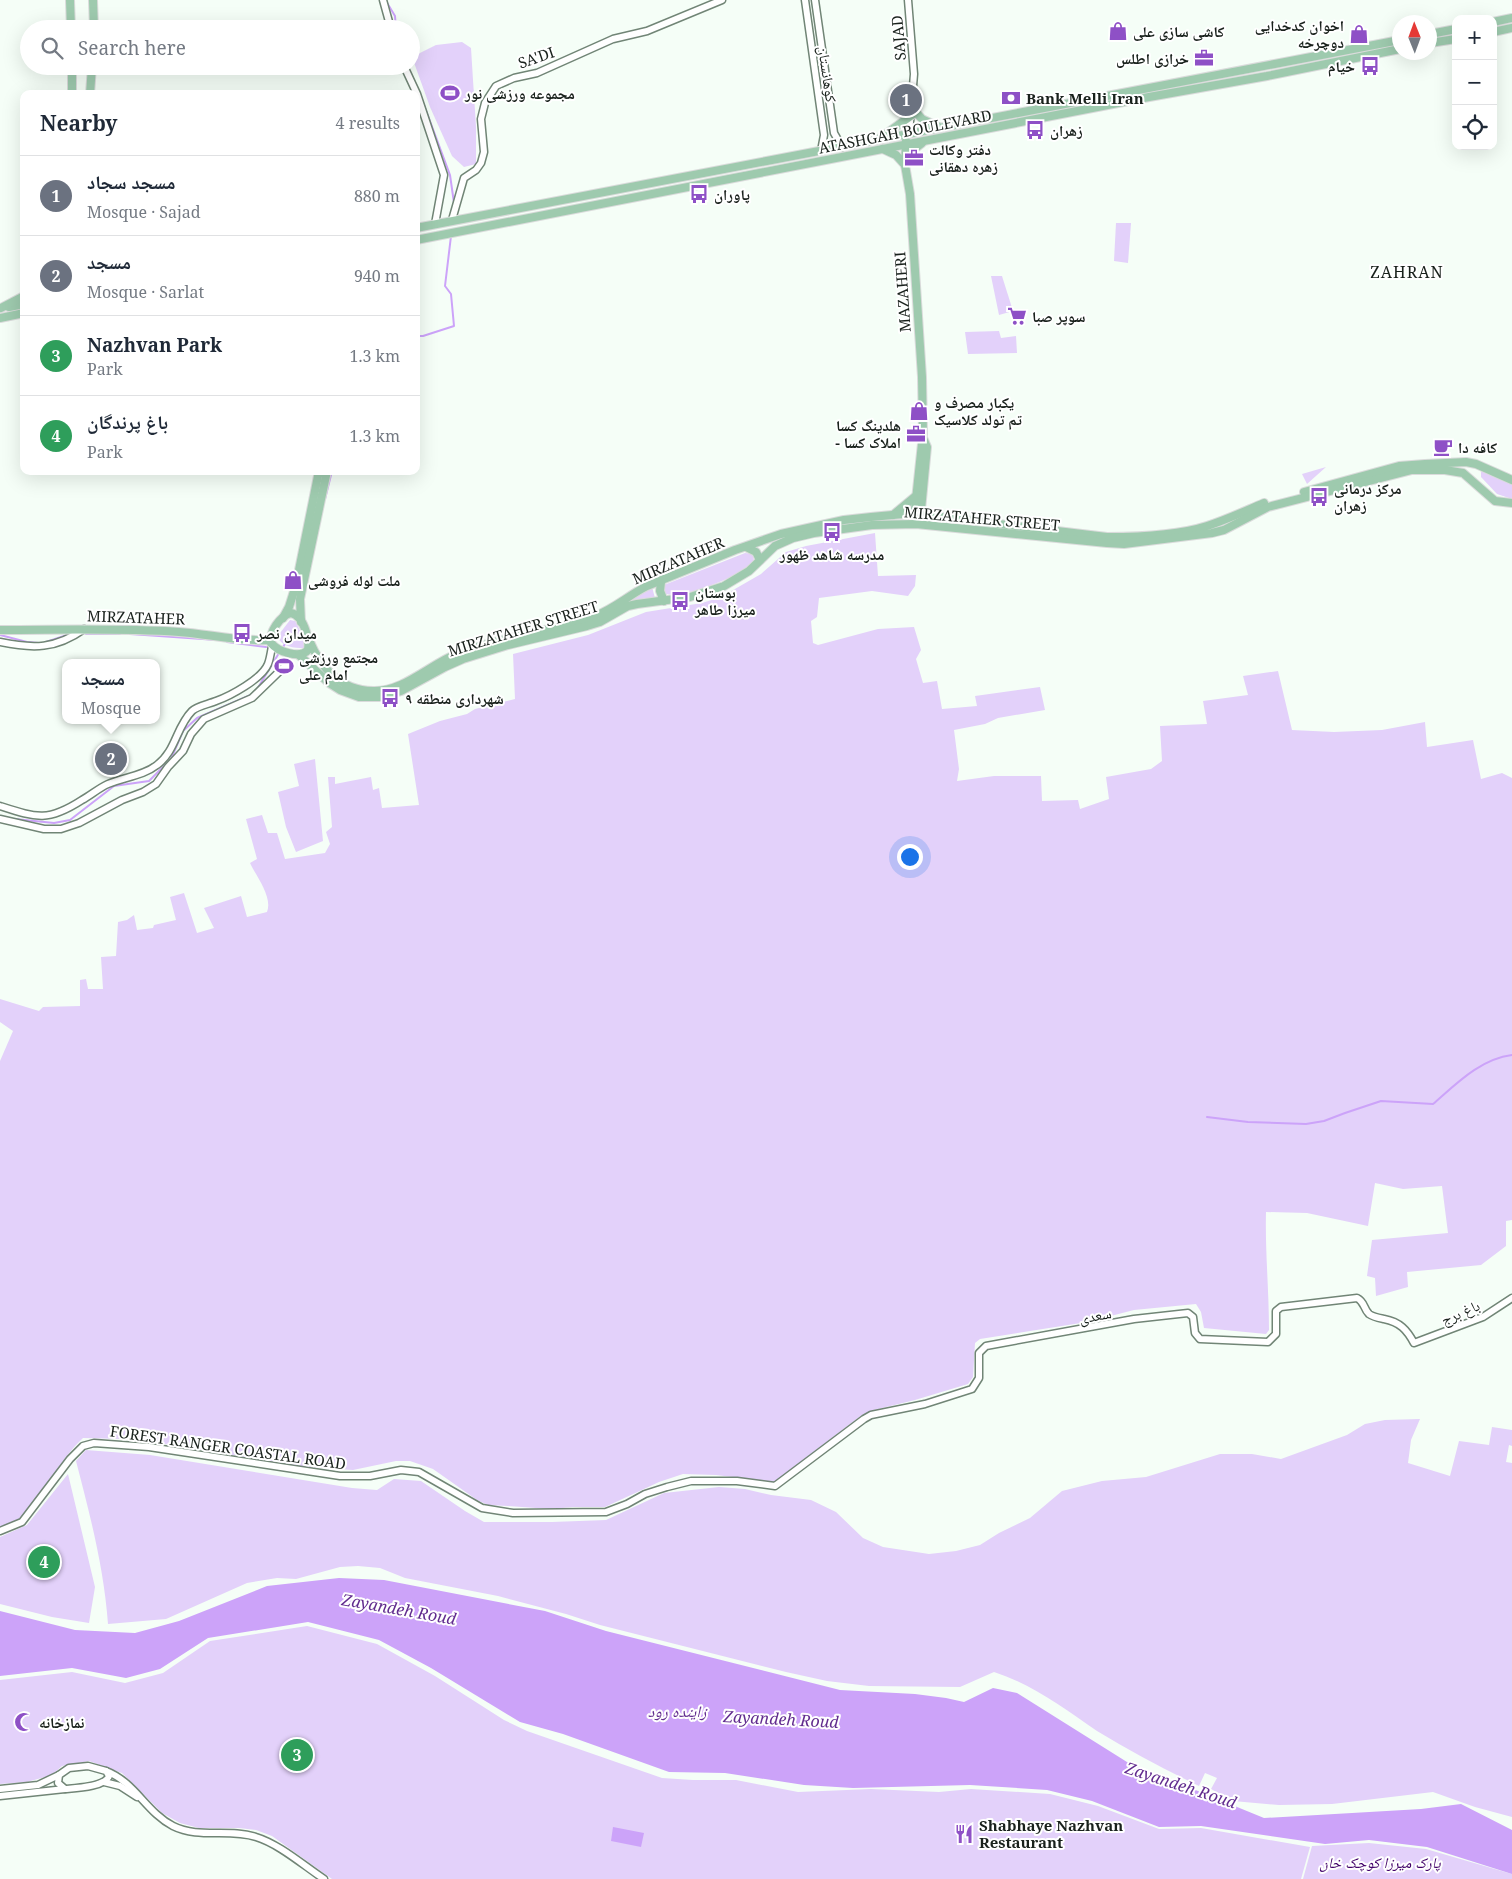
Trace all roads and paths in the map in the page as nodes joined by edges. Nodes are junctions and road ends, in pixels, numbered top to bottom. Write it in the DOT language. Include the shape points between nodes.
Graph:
graph roads {
  1 [pos="70,0"];
  2 [pos="93,0"];
  3 [pos="383,0"];
  4 [pos="722,0"];
  5 [pos="805,0"];
  6 [pos="814,0"];
  7 [pos="908,0"];
  8 [pos="1512,18"];
  9 [pos="71,20"];
  10 [pos="94,20"];
  11 [pos="389,20"];
  12 [pos="1497,21"];
  13 [pos="1512,28"];
  14 [pos="1452,30"];
  15 [pos="1497,31"];
  16 [pos="1437,33"];
  17 [pos="1452,39"];
  18 [pos="1392,42"];
  19 [pos="1437,42"];
  20 [pos="1392,51"];
  21 [pos="72,75"];
  22 [pos="91,75"];
  23 [pos="408,75"];
  24 [pos="1195,79"];
  25 [pos="1167,84"];
  26 [pos="1196,88"];
  27 [pos="72,90"];
  28 [pos="90,90"];
  29 [pos="415,90"];
  30 [pos="1168,93"];
  31 [pos="420,103"];
  32 [pos="912,111"];
  33 [pos="941,128"];
  34 [pos="834,133"];
  35 [pos="909,134"];
  36 [pos="824,135"];
  37 [pos="877,140"];
  38 [pos="926,141"];
  39 [pos="905,145"];
  40 [pos="842,147"];
  41 [pos="882,149"];
  42 [pos="821,151"];
  43 [pos="905,165"];
  44 [pos="452,220"];
  45 [pos="434,224"];
  46 [pos="420,227"];
  47 [pos="420,239"];
  48 [pos="20,298"];
  49 [pos="20,305"];
  50 [pos="0,308"];
  51 [pos="20,314"];
  52 [pos="0,318"];
  53 [pos="1482,466"];
  54 [pos="318,475"];
  55 [pos="326,475"];
  56 [pos="1512,480"];
  57 [pos="1474,482"];
  58 [pos="919,499"];
  59 [pos="1512,503"];
  60 [pos="893,515"];
  61 [pos="916,515"];
  62 [pos="932,516"];
  63 [pos="1225,519"];
  64 [pos="916,524"];
  65 [pos="1230,526"];
  66 [pos="1214,528"];
  67 [pos="746,547"];
  68 [pos="760,560"];
  69 [pos="661,582"];
  70 [pos="664,601"];
  71 [pos="283,618"];
  72 [pos="301,622"];
  73 [pos="85,628"];
  74 [pos="0,630"];
  75 [pos="308,640"];
  76 [pos="0,642"];
  77 [pos="271,643"];
  78 [pos="300,655"];
  79 [pos="285,666"];
  80 [pos="271,669"];
  81 [pos="242,687"];
  82 [pos="250,696"];
  83 [pos="0,806"];
  84 [pos="0,820"];
  85 [pos="1512,1298"];
  86 [pos="1414,1343"];
  87 [pos="775,1486"];
  88 [pos="0,1531"];
  89 [pos="106,1771"];
  90 [pos="59,1775"];
  91 [pos="104,1782"];
  92 [pos="45,1783"];
  93 [pos="0,1788"];
  94 [pos="65,1789"];
  95 [pos="46,1792"];
  96 [pos="0,1796"];
  97 [pos="147,1805"];
  98 [pos="324,1879"];
  1 -- 9 [label="main road"];
  2 -- 10 [label="main road"];
  3 -- 11 [label="street"];
  4 -- 44 [label="street, SA'DI" via="496,86 482,116 484,152 481,163 464,178"];
  5 -- 36 [label="street, کوهانستان"];
  6 -- 34 [label="street, کوهانستان"];
  7 -- 32 [label="street, SAJAD" via="914,74"];
  8 -- 12 [label="main road"];
  13 -- 15 [label="main road"];
  14 -- 16 [label="main road"];
  17 -- 19 [label="main road"];
  18 -- 24 [label="main road, ATASHGAH BOULEVARD"];
  20 -- 26 [label="main road, ATASHGAH BOULEVARD"];
  21 -- 27 [label="main road"];
  22 -- 28 [label="main road"];
  23 -- 29 [label="street"];
  24 -- 25 [label="main road, ATASHGAH BOULEVARD"];
  24 -- 26 [label="main road" via="1191,83"];
  25 -- 30 [label="main road" via="1172,87"];
  25 -- 33 [label="main road, ATASHGAH BOULEVARD"];
  26 -- 30 [label="main road, ATASHGAH BOULEVARD"];
  30 -- 38 [label="main road, ATASHGAH BOULEVARD"];
  31 -- 45 [label="street" via="444,175"];
  32 -- 33 [label="main road"];
  32 -- 35 [label="street, SAJAD"];
  32 -- 37 [label="main road"];
  33 -- 35 [label="main road, ATASHGAH BOULEVARD"];
  34 -- 36 [label="street" via="830,140"];
  34 -- 40 [label="street, کوهانستان"];
  35 -- 37 [label="main road, ATASHGAH BOULEVARD"];
  35 -- 39 [label="main road, MAZAHERI"];
  36 -- 42 [label="street, کوهانستان"];
  37 -- 40 [label="main road, ATASHGAH BOULEVARD"];
  38 -- 39 [label="main road, ATASHGAH BOULEVARD"];
  38 -- 43 [label="main road" via="909,153"];
  39 -- 41 [label="main road, ATASHGAH BOULEVARD"];
  39 -- 43 [label="main road, MAZAHERI"];
  40 -- 42 [label="main road, ATASHGAH BOULEVARD"];
  41 -- 43 [label="main road" via="896,155"];
  41 -- 47 [label="main road, ATASHGAH BOULEVARD"];
  42 -- 44 [label="main road, ATASHGAH BOULEVARD"];
  43 -- 58 [label="main road, MAZAHERI" via="910,194 922,378"];
  44 -- 45 [label="main road, ATASHGAH BOULEVARD"];
  45 -- 46 [label="main road, ATASHGAH BOULEVARD"];
  48 -- 50 [label="main road"];
  49 -- 50 [label="main road"];
  51 -- 52 [label="main road"];
  53 -- 56 [label="main road, MIRZATAHER STREET"];
  53 -- 57 [label="main road"];
  53 -- 63 [label="main road, MIRZATAHER STREET" via="1466,462 1399,466 1281,498"];
  54 -- 71 [label="main road" via="296,585"];
  55 -- 72 [label="main road" via="300,599"];
  57 -- 59 [label="main road, MIRZATAHER STREET" via="1495,501"];
  57 -- 65 [label="main road, MIRZATAHER STREET" via="1463,474 1445,470 1401,472 1268,507"];
  58 -- 60 [label="main road"];
  58 -- 61 [label="main road, MAZAHERI"];
  58 -- 62 [label="main road"];
  60 -- 61 [label="main road, MIRZATAHER"];
  60 -- 67 [label="main road, MIRZATAHER" via="812,526"];
  61 -- 62 [label="main road, MIRZATAHER STREET"];
  61 -- 64 [label="main road, MAZAHERI"];
  62 -- 66 [label="main road, MIRZATAHER STREET" via="1107,537"];
  63 -- 65 [label="main road" via="1226,526"];
  63 -- 66 [label="main road, MIRZATAHER STREET"];
  64 -- 66 [label="main road, MIRZATAHER STREET" via="1110,544 1195,536"];
  64 -- 68 [label="main road, MIRZATAHER STREET" via="872,525 814,533 781,542"];
  65 -- 66 [label="main road, MIRZATAHER STREET"];
  67 -- 68 [label="main road" via="756,552"];
  67 -- 69 [label="main road, MIRZATAHER"];
  68 -- 70 [label="main road, MIRZATAHER STREET" via="724,586"];
  69 -- 70 [label="main road"];
  69 -- 75 [label="main road, MIRZATAHER" via="633,593 596,616 467,650 400,685 381,691 360,689 341,682 318,660"];
  70 -- 78 [label="main road, MIRZATAHER STREET" via="628,606 600,622 463,659 401,692 382,697 359,697 340,690"];
  71 -- 72 [label="main road" via="286,614 295,614"];
  71 -- 77 [label="main road" via="273,630"];
  72 -- 75 [label="main road"];
  73 -- 74 [label="main road, MIRZATAHER"];
  73 -- 76 [label="street" via="51,646 19,646"];
  73 -- 77 [label="main road, MIRZATAHER" via="180,632"];
  75 -- 78 [label="main road" via="308,650"];
  77 -- 78 [label="main road"];
  77 -- 80 [label="street"];
  79 -- 80 [label="street"];
  80 -- 81 [label="street"];
  80 -- 82 [label="street"];
  81 -- 82 [label="street"];
  81 -- 83 [label="street" via="228,697 193,710 180,728 172,750 158,765 141,774 108,784 77,804 46,817"];
  82 -- 84 [label="street" via="204,719 156,784 79,823 61,829 44,829"];
  85 -- 86 [label="street, باغ برج" via="1483,1317"];
  86 -- 87 [label="street, سعدی" via="1405,1328 1369,1313 1363,1301 1357,1298 1281,1307 1276,1311 1276,1334 1268,1342 1200,1339 1194,1333 1193,1317 1188,1313 986,1346 979,1353 979,1378 972,1389 864,1419"];
  87 -- 88 [label="street, FOREST RANGER COASTAL ROAD" via="737,1481 691,1481 645,1494 606,1512 513,1513 482,1508 419,1472 401,1470 370,1476 340,1476 149,1447 94,1443 83,1446 70,1459 22,1522"];
  89 -- 90 [label="street" via="88,1766 76,1767"];
  89 -- 91 [label="street" via="109,1776"];
  89 -- 97 [label="street" via="129,1784"];
  90 -- 92 [label="street"];
  90 -- 94 [label="street" via="58,1783"];
  91 -- 94 [label="street"];
  91 -- 97 [label="street" via="120,1786"];
  92 -- 93 [label="street"];
  92 -- 95 [label="street" via="50,1786"];
  94 -- 95 [label="street"];
  95 -- 96 [label="street"];
  97 -- 98 [label="street" via="164,1821 186,1830 255,1836"];
}
